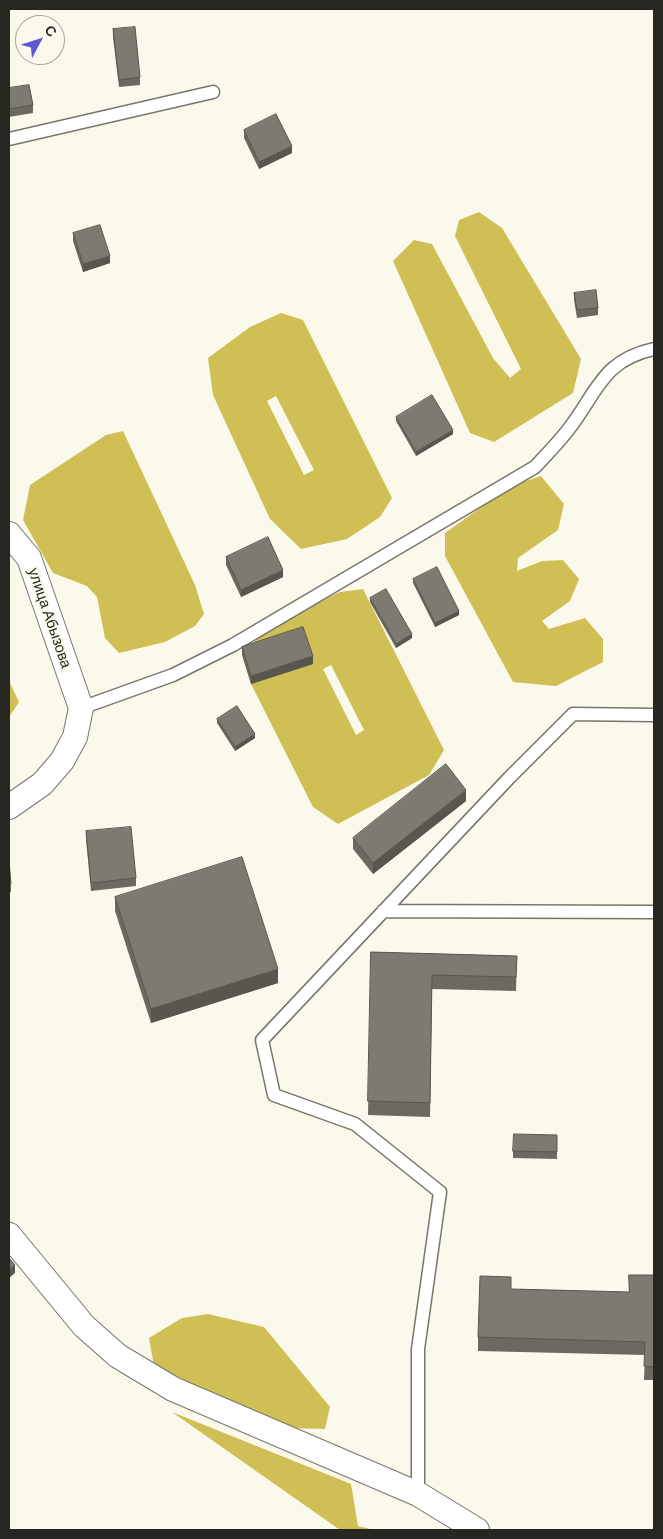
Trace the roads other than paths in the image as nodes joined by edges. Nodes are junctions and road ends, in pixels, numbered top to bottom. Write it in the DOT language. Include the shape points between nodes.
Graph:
graph roads {
  1 [pos="213,92"];
  2 [pos="9,139"];
  3 [pos="654,349"];
  4 [pos="9,534"];
  5 [pos="81,708"];
  6 [pos="654,715"];
  7 [pos="9,807"];
  8 [pos="383,911"];
  9 [pos="654,912"];
  10 [pos="9,1235"];
  11 [pos="418,1494"];
  12 [pos="477,1530"];
  1 -- 2 [label="lane"];
  3 -- 5 [label="lane" via="617,364 598,383 568,429 535,467 233,645 173,675"];
  4 -- 5 [label="street, улица Абызова" via="29,558"];
  5 -- 7 [label="street" via="75,737 62,761 42,784"];
  6 -- 8 [label="lane" via="573,714"];
  8 -- 9 [label="lane"];
  8 -- 11 [label="lane" via="262,1040 274,1095 355,1124 440,1192 418,1349"];
  10 -- 11 [label="street" via="84,1326 118,1356 173,1389"];
  11 -- 12 [label="street"];
}
